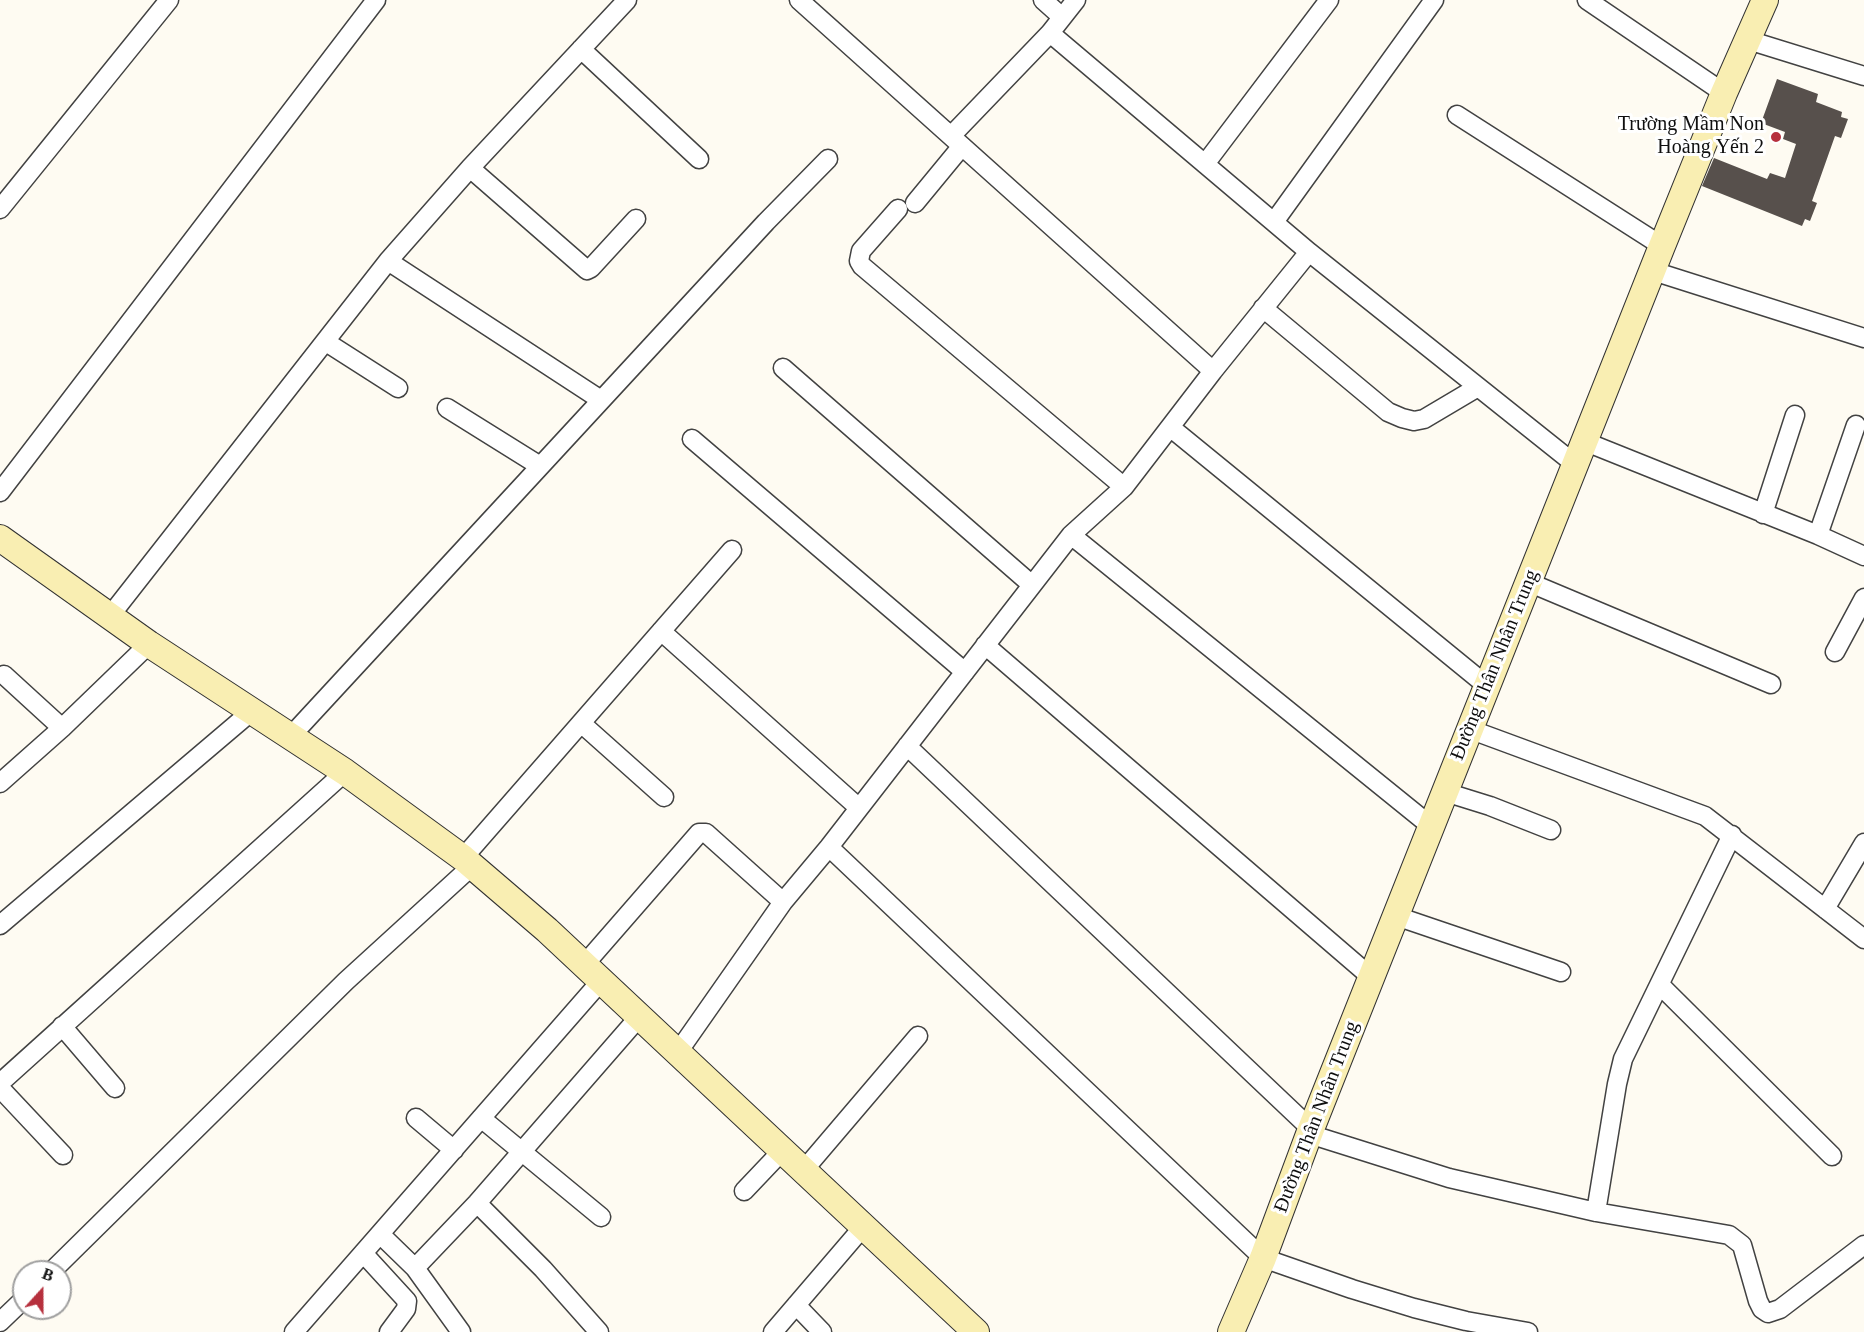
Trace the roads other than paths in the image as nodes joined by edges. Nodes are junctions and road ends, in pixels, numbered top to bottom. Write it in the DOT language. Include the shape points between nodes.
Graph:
graph roads {
  1 [pos="169,0"];
  2 [pos="376,0"];
  3 [pos="627,0"];
  4 [pos="799,0"];
  5 [pos="1043,0"];
  6 [pos="1076,0"];
  7 [pos="1329,0"];
  8 [pos="1434,0"];
  9 [pos="1587,0"];
  10 [pos="1765,0"];
  11 [pos="1062,17"];
  12 [pos="1050,33"];
  13 [pos="1748,40"];
  14 [pos="581,49"];
  15 [pos="1864,76"];
  16 [pos="1725,93"];
  17 [pos="1457,115"];
  18 [pos="956,141"];
  19 [pos="699,159"];
  20 [pos="828,159"];
  21 [pos="1205,164"];
  22 [pos="470,168"];
  23 [pos="0,209"];
  24 [pos="636,219"];
  25 [pos="1274,222"];
  26 [pos="1662,246"];
  27 [pos="1309,252"];
  28 [pos="388,261"];
  29 [pos="1653,271"];
  30 [pos="1263,308"];
  31 [pos="1864,338"];
  32 [pos="326,342"];
  33 [pos="783,368"];
  34 [pos="1213,371"];
  35 [pos="1478,387"];
  36 [pos="398,388"];
  37 [pos="601,400"];
  38 [pos="447,408"];
  39 [pos="1795,415"];
  40 [pos="1856,425"];
  41 [pos="1170,427"];
  42 [pos="692,439"];
  43 [pos="1581,453"];
  44 [pos="540,466"];
  45 [pos="1124,487"];
  46 [pos="0,492"];
  47 [pos="1763,514"];
  48 [pos="1071,535"];
  49 [pos="1818,535"];
  50 [pos="0,538"];
  51 [pos="732,550"];
  52 [pos="1864,556"];
  53 [pos="1528,582"];
  54 [pos="1032,585"];
  55 [pos="1864,598"];
  56 [pos="110,616"];
  57 [pos="661,631"];
  58 [pos="149,644"];
  59 [pos="985,645"];
  60 [pos="1835,652"];
  61 [pos="965,672"];
  62 [pos="4,675"];
  63 [pos="1771,684"];
  64 [pos="1486,685"];
  65 [pos="252,711"];
  66 [pos="581,723"];
  67 [pos="62,728"];
  68 [pos="1469,729"];
  69 [pos="291,736"];
  70 [pos="907,746"];
  71 [pos="345,772"];
  72 [pos="0,783"];
  73 [pos="1445,792"];
  74 [pos="664,797"];
  75 [pos="859,808"];
  76 [pos="1432,827"];
  77 [pos="1551,830"];
  78 [pos="1732,835"];
  79 [pos="1864,843"];
  80 [pos="829,847"];
  81 [pos="467,862"];
  82 [pos="783,902"];
  83 [pos="1825,909"];
  84 [pos="1396,916"];
  85 [pos="0,925"];
  86 [pos="1864,939"];
  87 [pos="1561,972"];
  88 [pos="592,973"];
  89 [pos="1371,977"];
  90 [pos="1660,984"];
  91 [pos="639,1017"];
  92 [pos="62,1026"];
  93 [pos="918,1036"];
  94 [pos="678,1052"];
  95 [pos="0,1083"];
  96 [pos="0,1088"];
  97 [pos="115,1088"];
  98 [pos="416,1118"];
  99 [pos="481,1118"];
  100 [pos="1310,1132"];
  101 [pos="454,1150"];
  102 [pos="782,1151"];
  103 [pos="521,1152"];
  104 [pos="63,1155"];
  105 [pos="1832,1156"];
  106 [pos="803,1171"];
  107 [pos="744,1191"];
  108 [pos="477,1203"];
  109 [pos="1596,1212"];
  110 [pos="602,1217"];
  111 [pos="863,1227"];
  112 [pos="380,1234"];
  113 [pos="1864,1245"];
  114 [pos="363,1253"];
  115 [pos="1263,1258"];
  116 [pos="63,1260"];
  117 [pos="415,1268"];
  118 [pos="796,1305"];
  119 [pos="12,1310"];
  120 [pos="0,1322"];
  121 [pos="294,1332"];
  122 [pos="389,1332"];
  123 [pos="461,1332"];
  124 [pos="599,1332"];
  125 [pos="773,1332"];
  126 [pos="822,1332"];
  127 [pos="976,1332"];
  128 [pos="1231,1332"];
  129 [pos="1528,1332"];
  1 -- 23 [label="street"];
  2 -- 46 [label="street"];
  3 -- 14 [label="street"];
  4 -- 18 [label="street"];
  5 -- 11 [label="street"];
  6 -- 11 [label="street"];
  7 -- 21 [label="street"];
  8 -- 25 [label="street"];
  9 -- 16 [label="street"];
  10 -- 13 [label="street, Đường Thân Nhân Trung"];
  11 -- 12 [label="street"];
  12 -- 18 [label="street"];
  12 -- 21 [label="street"];
  13 -- 15 [label="street"];
  13 -- 16 [label="street, Đường Thân Nhân Trung"];
  14 -- 19 [label="street"];
  14 -- 22 [label="street"];
  16 -- 26 [label="street, Đường Thân Nhân Trung"];
  17 -- 26 [label="street"];
  18 -- 34 [label="street"];
  18 -- 45 [label="street" via="907,206 861,252 859,261"];
  20 -- 37 [label="street"];
  21 -- 25 [label="street"];
  22 -- 24 [label="street" via="587,270"];
  22 -- 28 [label="street"];
  25 -- 27 [label="street"];
  26 -- 29 [label="street, Đường Thân Nhân Trung"];
  27 -- 30 [label="street"];
  27 -- 35 [label="street"];
  28 -- 32 [label="street"];
  28 -- 37 [label="street"];
  29 -- 31 [label="street"];
  29 -- 43 [label="street, Đường Thân Nhân Trung"];
  30 -- 34 [label="street"];
  30 -- 35 [label="street" via="1388,412 1402,418 1424,419"];
  32 -- 36 [label="street"];
  32 -- 56 [label="street"];
  33 -- 54 [label="street"];
  34 -- 41 [label="street"];
  35 -- 43 [label="street"];
  37 -- 44 [label="street"];
  38 -- 44 [label="street"];
  39 -- 47 [label="street"];
  40 -- 49 [label="street"];
  41 -- 45 [label="street"];
  41 -- 64 [label="street"];
  42 -- 61 [label="street"];
  43 -- 47 [label="street"];
  43 -- 53 [label="street, Đường Thân Nhân Trung"];
  44 -- 69 [label="street"];
  45 -- 48 [label="street"];
  47 -- 49 [label="street"];
  48 -- 54 [label="street"];
  48 -- 76 [label="street"];
  49 -- 52 [label="street"];
  50 -- 56 [label="street"];
  51 -- 57 [label="street"];
  53 -- 63 [label="street"];
  53 -- 64 [label="street, Đường Thân Nhân Trung"];
  54 -- 59 [label="street"];
  55 -- 60 [label="street"];
  56 -- 58 [label="street"];
  57 -- 66 [label="street"];
  57 -- 75 [label="street"];
  58 -- 65 [label="street"];
  58 -- 67 [label="street"];
  59 -- 61 [label="street"];
  59 -- 89 [label="street"];
  61 -- 70 [label="street"];
  62 -- 67 [label="street"];
  64 -- 68 [label="street, Đường Thân Nhân Trung"];
  65 -- 69 [label="street"];
  65 -- 85 [label="street"];
  66 -- 74 [label="street"];
  66 -- 81 [label="street"];
  67 -- 72 [label="street"];
  68 -- 73 [label="street, Đường Thân Nhân Trung"];
  68 -- 78 [label="street" via="1705,816"];
  69 -- 71 [label="street"];
  70 -- 75 [label="street"];
  70 -- 100 [label="street"];
  71 -- 81 [label="street"];
  71 -- 92 [label="street"];
  73 -- 76 [label="street, Đường Thân Nhân Trung"];
  73 -- 77 [label="street"];
  75 -- 80 [label="street"];
  76 -- 84 [label="street, Đường Thân Nhân Trung"];
  78 -- 83 [label="street"];
  78 -- 90 [label="street"];
  79 -- 83 [label="street"];
  80 -- 82 [label="street"];
  80 -- 115 [label="street"];
  81 -- 88 [label="street"];
  81 -- 116 [label="street"];
  82 -- 88 [label="street" via="706,833 699,833"];
  82 -- 94 [label="street"];
  83 -- 86 [label="street"];
  84 -- 87 [label="street"];
  84 -- 89 [label="street, Đường Thân Nhân Trung"];
  88 -- 91 [label="street"];
  88 -- 99 [label="street"];
  89 -- 100 [label="street, Đường Thân Nhân Trung"];
  90 -- 105 [label="street"];
  90 -- 109 [label="street" via="1623,1059"];
  91 -- 94 [label="street"];
  91 -- 103 [label="street"];
  92 -- 95 [label="street"];
  92 -- 97 [label="street"];
  93 -- 106 [label="street"];
  94 -- 102 [label="street"];
  96 -- 104 [label="street"];
  98 -- 101 [label="street"];
  99 -- 101 [label="street"];
  99 -- 103 [label="street"];
  100 -- 109 [label="street" via="1449,1178"];
  100 -- 115 [label="street, Đường Thân Nhân Trung"];
  101 -- 112 [label="street"];
  102 -- 106 [label="street"];
  102 -- 107 [label="street"];
  103 -- 108 [label="street"];
  103 -- 110 [label="street"];
  106 -- 111 [label="street"];
  108 -- 117 [label="street"];
  108 -- 124 [label="street"];
  109 -- 113 [label="street" via="1729,1235 1742,1245 1758,1301 1768,1313 1780,1309"];
  111 -- 118 [label="street"];
  111 -- 127 [label="street"];
  112 -- 114 [label="street"];
  112 -- 117 [label="street"];
  114 -- 121 [label="street"];
  114 -- 122 [label="street" via="407,1301 406,1309"];
  115 -- 128 [label="street, Đường Thân Nhân Trung"];
  115 -- 129 [label="street" via="1414,1308"];
  117 -- 123 [label="street"];
  118 -- 125 [label="street"];
  118 -- 126 [label="street"];
  119 -- 120 [label="street"];
}
